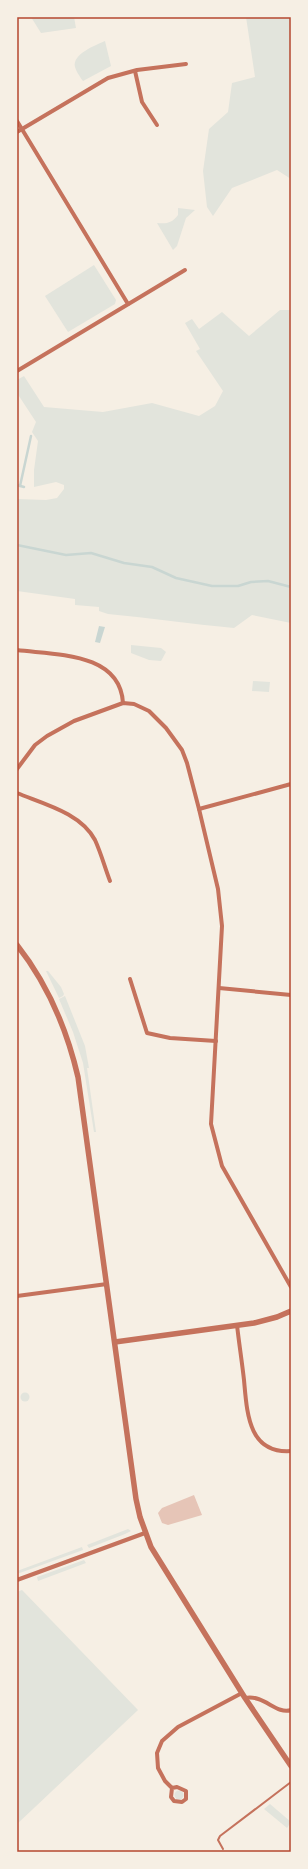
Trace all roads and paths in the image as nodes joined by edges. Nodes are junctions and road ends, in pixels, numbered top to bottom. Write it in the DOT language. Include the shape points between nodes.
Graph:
graph roads {
  1 [pos="186,64"];
  2 [pos="135,71"];
  3 [pos="17,121"];
  4 [pos="157,125"];
  5 [pos="22,129"];
  6 [pos="17,132"];
  7 [pos="185,270"];
  8 [pos="128,304"];
  9 [pos="17,371"];
  10 [pos="17,650"];
  11 [pos="123,703"];
  12 [pos="17,769"];
  13 [pos="291,784"];
  14 [pos="17,793"];
  15 [pos="199,809"];
  16 [pos="110,881"];
  17 [pos="17,945"];
  18 [pos="130,978"];
  19 [pos="219,988"];
  20 [pos="291,995"];
  21 [pos="216,1041"];
  22 [pos="107,1284"];
  23 [pos="291,1287"];
  24 [pos="17,1296"];
  25 [pos="291,1311"];
  26 [pos="237,1325"];
  27 [pos="115,1342"];
  28 [pos="291,1451"];
  29 [pos="145,1533"];
  30 [pos="17,1580"];
  31 [pos="243,1695"];
  32 [pos="291,1710"];
  33 [pos="291,1766"];
  34 [pos="291,1782"];
  35 [pos="172,1788"];
  36 [pos="223,1849"];
  1 -- 2 [label="street"];
  2 -- 4 [label="street" via="142,102"];
  2 -- 5 [label="street" via="103,80"];
  3 -- 5 [label="street"];
  5 -- 6 [label="street"];
  5 -- 8 [label="street"];
  7 -- 8 [label="street"];
  8 -- 9 [label="street"];
  10 -- 11 [label="street" via="87,660 100,665 117,680 123,693"];
  11 -- 12 [label="street" via="74,721 47,736 35,745"];
  11 -- 15 [label="street" via="134,704 149,711 174,738 187,763"];
  13 -- 15 [label="street"];
  14 -- 16 [label="street" via="68,814 81,823 95,841"];
  15 -- 19 [label="street" via="220,903 222,946"];
  17 -- 22 [label="street" via="39,976 72,1052 78,1077"];
  18 -- 21 [label="street" via="147,1033 170,1038"];
  19 -- 20 [label="street"];
  19 -- 21 [label="street"];
  21 -- 23 [label="street" via="211,1124 222,1166"];
  22 -- 24 [label="street"];
  22 -- 27 [label="street"];
  25 -- 26 [label="street" via="269,1319"];
  26 -- 27 [label="street"];
  26 -- 28 [label="street" via="248,1416 253,1432 261,1442 279,1452"];
  27 -- 29 [label="street" via="136,1499"];
  29 -- 30 [label="street"];
  29 -- 31 [label="street"];
  31 -- 32 [label="street" via="253,1696 282,1711"];
  31 -- 33 [label="street"];
  31 -- 35 [label="street" via="178,1728 162,1741 157,1753 158,1768 164,1781"];
  34 -- 36 [label="lane" via="220,1836 218,1840"];
  35 -- 35 [label="street" via="183,1789 187,1795 186,1799 182,1802 174,1801 171,1797"];
}
